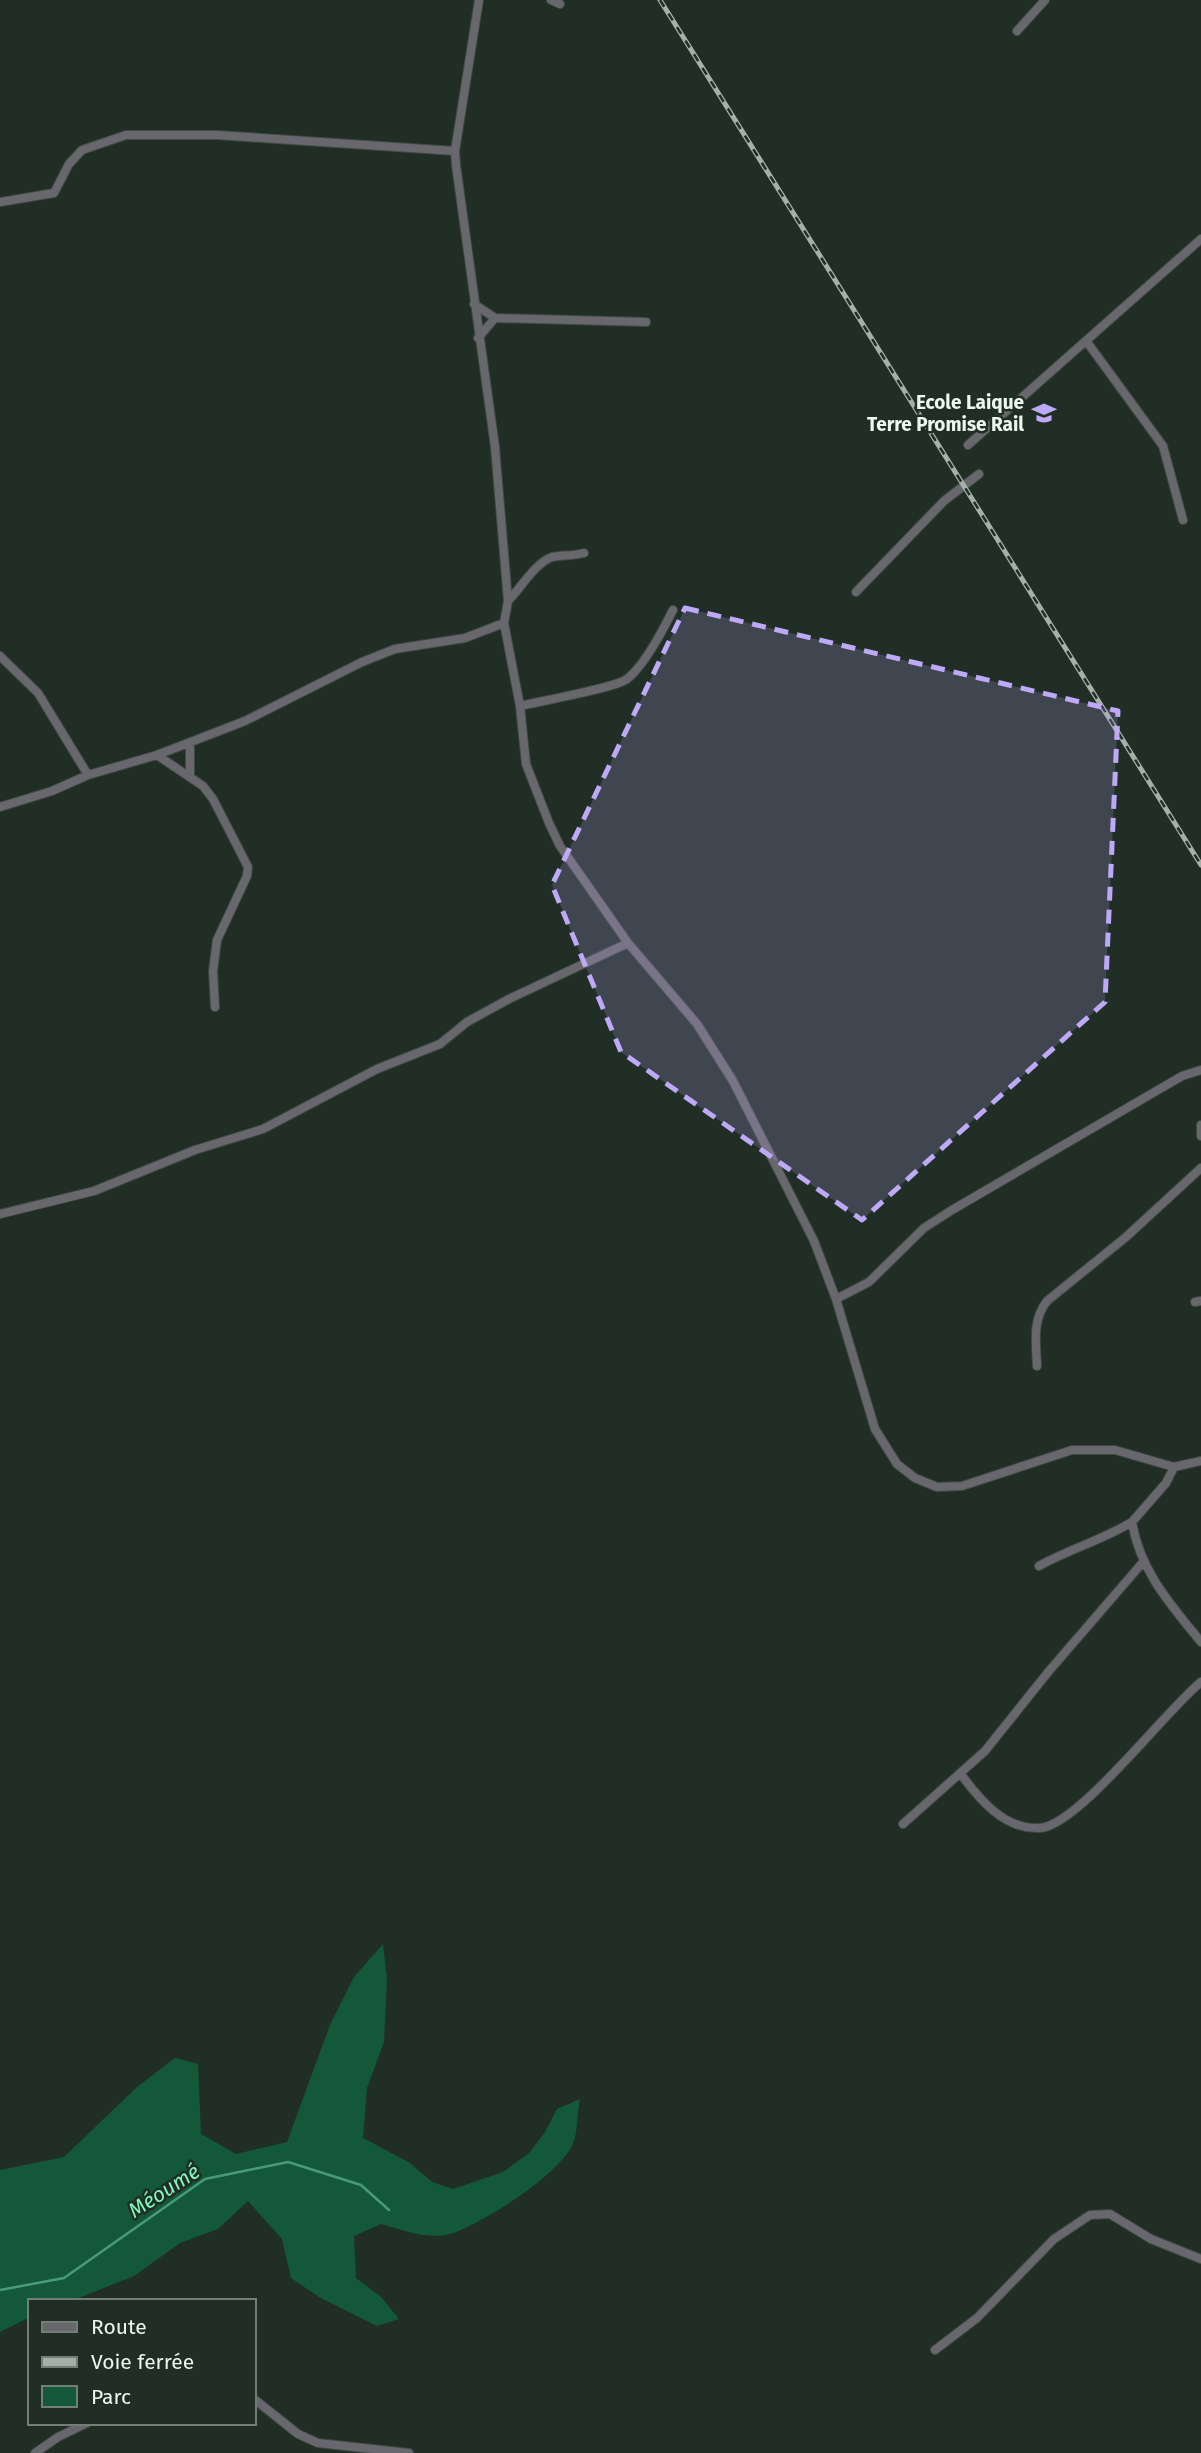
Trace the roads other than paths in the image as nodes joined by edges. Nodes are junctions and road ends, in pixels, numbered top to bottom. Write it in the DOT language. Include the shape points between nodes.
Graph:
graph roads {
  1 [pos="479,0"];
  2 [pos="1045,0"];
  3 [pos="1017,31"];
  4 [pos="455,151"];
  5 [pos="0,202"];
  6 [pos="1201,239"];
  7 [pos="474,304"];
  8 [pos="495,318"];
  9 [pos="646,322"];
  10 [pos="478,338"];
  11 [pos="1087,342"];
  12 [pos="968,445"];
  13 [pos="979,474"];
  14 [pos="1183,520"];
  15 [pos="584,553"];
  16 [pos="856,592"];
  17 [pos="508,601"];
  18 [pos="673,610"];
  19 [pos="504,623"];
  20 [pos="0,656"];
  21 [pos="520,706"];
  22 [pos="190,743"];
  23 [pos="157,755"];
  24 [pos="88,775"];
  25 [pos="190,775"];
  26 [pos="0,807"];
  27 [pos="628,943"];
  28 [pos="215,1007"];
  29 [pos="1201,1070"];
  30 [pos="1201,1125"];
  31 [pos="1201,1136"];
  32 [pos="1201,1168"];
  33 [pos="0,1214"];
  34 [pos="836,1299"];
  35 [pos="1037,1366"];
  36 [pos="1201,1461"];
  37 [pos="1174,1467"];
  38 [pos="1132,1522"];
  39 [pos="1144,1561"];
  40 [pos="1039,1566"];
  41 [pos="1201,1642"];
  42 [pos="1201,1682"];
  43 [pos="960,1773"];
  44 [pos="903,1824"];
  45 [pos="1201,2259"];
  46 [pos="935,2350"];
  47 [pos="256,2401"];
  48 [pos="83,2425"];
  49 [pos="35,2453"];
  50 [pos="409,2453"];
  1 -- 4 [label="street"];
  2 -- 3 [label="street"];
  4 -- 5 [label="street" via="216,135 126,135 82,150 54,193"];
  4 -- 7 [label="street"];
  6 -- 11 [label="street"];
  7 -- 8 [label="street"];
  7 -- 10 [label="street"];
  8 -- 9 [label="street"];
  8 -- 10 [label="street"];
  10 -- 17 [label="street" via="495,447"];
  11 -- 12 [label="street"];
  11 -- 14 [label="street" via="1163,446"];
  13 -- 16 [label="street" via="944,501"];
  15 -- 17 [label="street" via="542,561"];
  17 -- 19 [label="street"];
  18 -- 21 [label="street" via="628,678"];
  19 -- 21 [label="street"];
  19 -- 22 [label="street" via="465,638 395,649"];
  20 -- 24 [label="street" via="38,694"];
  21 -- 27 [label="street" via="526,764 549,823"];
  22 -- 23 [label="street"];
  22 -- 25 [label="street"];
  23 -- 24 [label="street"];
  23 -- 25 [label="street"];
  24 -- 26 [label="street"];
  25 -- 28 [label="street" via="213,799 248,867 217,940"];
  27 -- 33 [label="street" via="519,993 440,1044 377,1069 263,1129 195,1150 94,1191"];
  27 -- 34 [label="street" via="697,1024 733,1082 814,1241"];
  29 -- 34 [label="street" via="1182,1076 952,1210 924,1228 869,1282"];
  30 -- 31 [label="street"];
  32 -- 35 [label="street" via="1047,1301 1039,1311 1036,1328"];
  34 -- 37 [label="street" via="874,1429 897,1464 915,1478 937,1488 962,1486 1053,1455 1094,1448 1131,1453"];
  36 -- 37 [label="street"];
  37 -- 38 [label="street"];
  38 -- 39 [label="street"];
  38 -- 40 [label="street"];
  39 -- 41 [label="street" via="1152,1581"];
  39 -- 43 [label="street" via="985,1751"];
  42 -- 43 [label="street" via="1063,1820 1043,1828 1027,1827 996,1814"];
  43 -- 44 [label="street"];
  45 -- 46 [label="street" via="1151,2239 1110,2214 1090,2215 1046,2246 977,2318"];
  47 -- 50 [label="street" via="298,2434 318,2443"];
  48 -- 49 [label="street"];
}
